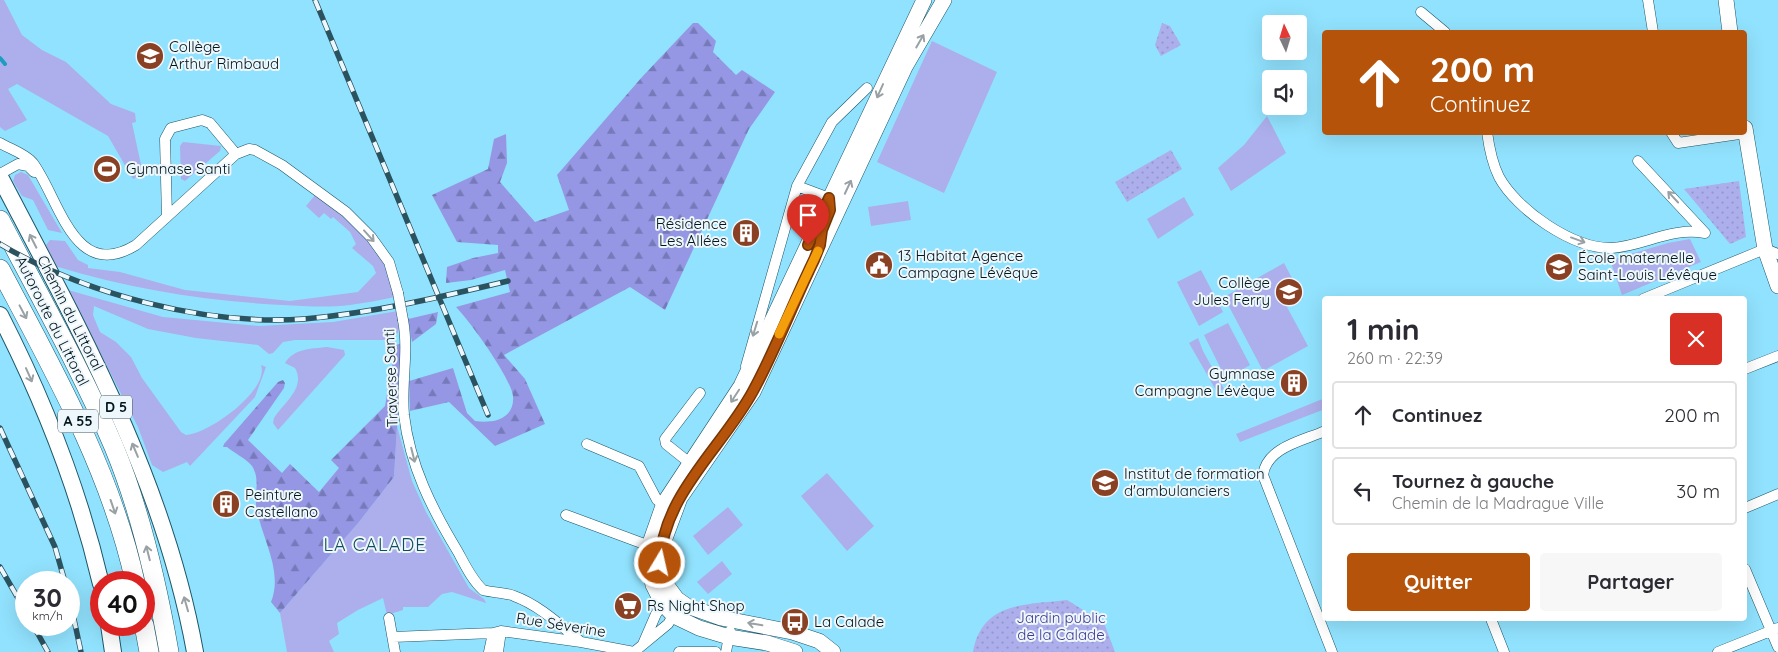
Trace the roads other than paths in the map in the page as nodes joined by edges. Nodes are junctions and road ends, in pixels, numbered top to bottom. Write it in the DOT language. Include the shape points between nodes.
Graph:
graph roads {
  1 [pos="924,0"];
  2 [pos="944,0"];
  3 [pos="1648,0"];
  4 [pos="1726,0"];
  5 [pos="1421,12"];
  6 [pos="1443,30"];
  7 [pos="1653,30"];
  8 [pos="1730,30"];
  9 [pos="867,88"];
  10 [pos="1487,135"];
  11 [pos="1672,135"];
  12 [pos="1719,135"];
  13 [pos="1746,135"];
  14 [pos="0,143"];
  15 [pos="236,154"];
  16 [pos="1638,161"];
  17 [pos="0,175"];
  18 [pos="42,180"];
  19 [pos="798,186"];
  20 [pos="829,198"];
  21 [pos="166,217"];
  22 [pos="0,220"];
  23 [pos="820,245"];
  24 [pos="1772,252"];
  25 [pos="814,260"];
  26 [pos="0,269"];
  27 [pos="1777,282"];
  28 [pos="769,283"];
  29 [pos="785,294"];
  30 [pos="1651,296"];
  31 [pos="0,315"];
  32 [pos="1778,356"];
  33 [pos="1747,368"];
  34 [pos="753,376"];
  35 [pos="700,393"];
  36 [pos="1322,432"];
  37 [pos="588,444"];
  38 [pos="691,464"];
  39 [pos="1778,494"];
  40 [pos="669,506"];
  41 [pos="1747,507"];
  42 [pos="566,515"];
  43 [pos="655,548"];
  44 [pos="98,571"];
  45 [pos="132,571"];
  46 [pos="1747,573"];
  47 [pos="670,601"];
  48 [pos="674,616"];
  49 [pos="389,618"];
  50 [pos="734,620"];
  51 [pos="1492,621"];
  52 [pos="1774,630"];
  53 [pos="497,632"];
  54 [pos="111,636"];
  55 [pos="146,636"];
  56 [pos="393,637"];
  57 [pos="581,642"];
  58 [pos="643,644"];
  59 [pos="727,645"];
  60 [pos="1778,647"];
  61 [pos="113,652"];
  62 [pos="148,652"];
  63 [pos="168,652"];
  64 [pos="196,652"];
  65 [pos="395,652"];
  66 [pos="490,652"];
  67 [pos="498,652"];
  68 [pos="634,652"];
  69 [pos="679,652"];
  70 [pos="716,652"];
  71 [pos="795,652"];
  72 [pos="833,652"];
  73 [pos="1332,652"];
  74 [pos="1504,652"];
  75 [pos="1718,652"];
  1 -- 20 [label="street, one-way"];
  23 -- 2 [label="street, one-way" via="905,67"];
  3 -- 7 [label="street"];
  4 -- 8 [label="street"];
  5 -- 6 [label="street"];
  9 -- 19 [label="street" via="832,122"];
  10 -- 16 [label="street, one-way" via="1499,176 1517,201 1564,235 1612,248 1667,234 1705,233"];
  11 -- 12 [label="street" via="1678,143"];
  13 -- 24 [label="street"];
  14 -- 18 [label="street" via="28,158"];
  15 -- 21 [label="street"];
  15 -- 21 [label="street" via="210,123 202,120 171,128 165,139"];
  15 -- 57 [label="street, Traverse Santi, one-way, bridge" via="255,150 282,165 334,202 384,254 393,270 407,346 404,414 407,431 420,482 443,528 484,590 524,600 546,613"];
  17 -- 18 [label="street" via="23,164"];
  64 -- 17 [label="main road, Chemin du Littoral / D 5, one-way" via="189,616 154,498 108,387"];
  18 -- 21 [label="street" via="74,238 97,254 109,256 125,252"];
  19 -- 20 [label="street"];
  19 -- 28 [label="street"];
  20 -- 23 [label="street" via="830,210"];
  20 -- 29 [label="street"];
  63 -- 22 [label="highway, Autoroute du Littoral / A 55, one-way" via="147,548 114,448 85,384"];
  23 -- 25 [label="street"];
  24 -- 27 [label="street"];
  24 -- 30 [label="street"];
  25 -- 29 [label="street" via="806,265 794,290"];
  25 -- 34 [label="street"];
  26 -- 45 [label="highway, Autoroute du Littoral / A 55, one-way" via="81,429 110,501"];
  28 -- 29 [label="street"];
  28 -- 34 [label="street, one-way" via="745,363"];
  29 -- 34 [label="street" via="768,329"];
  31 -- 44 [label="main road, one-way" via="60,446"];
  32 -- 33 [label="street"];
  34 -- 38 [label="street, one-way"];
  34 -- 40 [label="street" via="752,392"];
  35 -- 38 [label="street" via="665,439 666,444"];
  36 -- 73 [label="street" via="1275,452 1264,466 1263,475"];
  37 -- 40 [label="street" via="639,466 657,500"];
  38 -- 40 [label="street"];
  39 -- 41 [label="street"];
  40 -- 43 [label="street"];
  42 -- 43 [label="street"];
  43 -- 47 [label="street" via="649,572"];
  46 -- 52 [label="street"];
  47 -- 48 [label="street"];
  47 -- 50 [label="street"];
  47 -- 58 [label="street"];
  48 -- 58 [label="street"];
  48 -- 59 [label="street"];
  49 -- 56 [label="street"];
  50 -- 59 [label="street"];
  72 -- 50 [label="street, one-way" via="819,641 792,632"];
  51 -- 74 [label="street"];
  52 -- 60 [label="street"];
  52 -- 75 [label="street"];
  53 -- 56 [label="street, Rue Séverine"];
  53 -- 57 [label="street, Rue Séverine"];
  53 -- 66 [label="street"];
  53 -- 67 [label="street"];
  54 -- 61 [label="main road"];
  55 -- 62 [label="highway"];
  56 -- 65 [label="street"];
  57 -- 68 [label="street, Rue Séverine"];
  58 -- 68 [label="street"];
  59 -- 71 [label="street" via="767,643"];
  69 -- 70 [label="street"];
}
